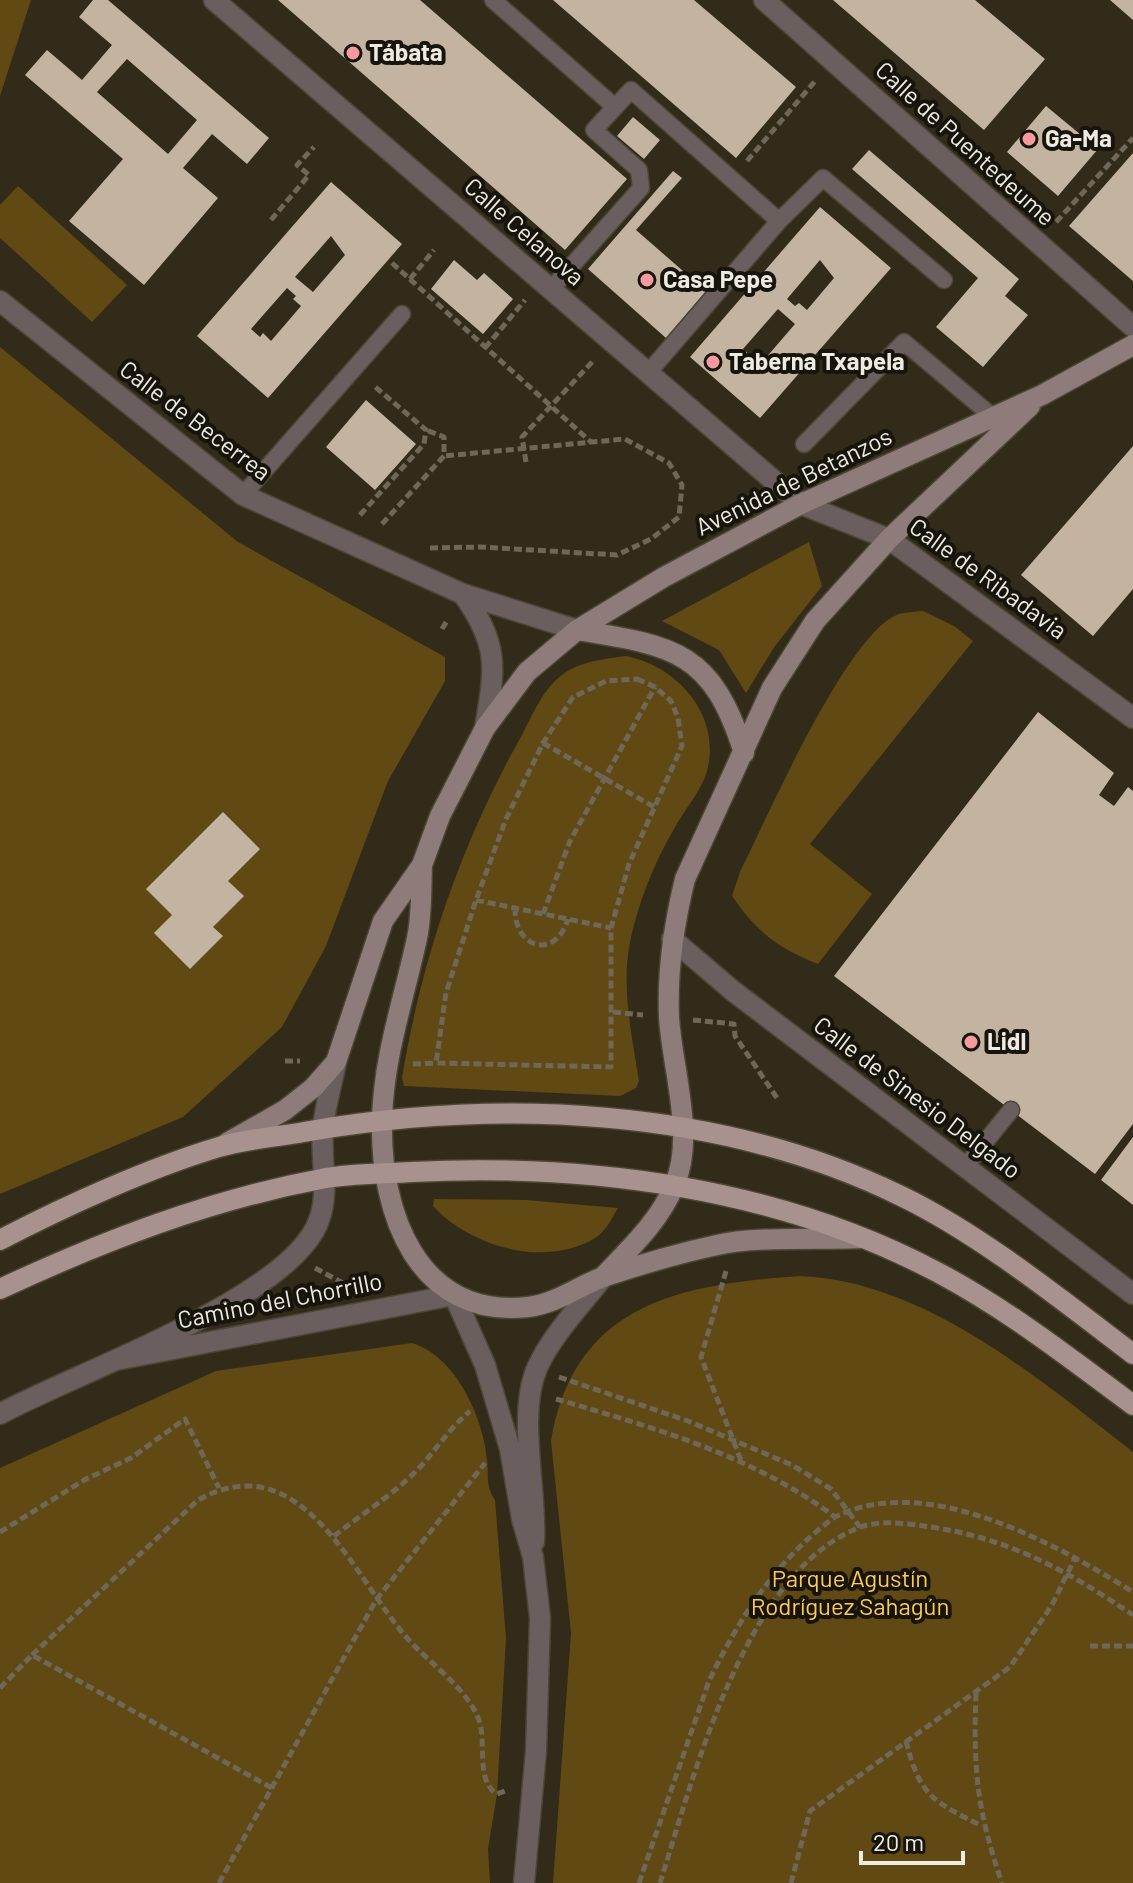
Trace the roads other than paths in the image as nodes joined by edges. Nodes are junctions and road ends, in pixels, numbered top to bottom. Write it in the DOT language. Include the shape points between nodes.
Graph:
graph roads {
  1 [pos="214,0"];
  2 [pos="493,0"];
  3 [pos="764,0"];
  4 [pos="615,107"];
  5 [pos="779,221"];
  6 [pos="944,280"];
  7 [pos="551,289"];
  8 [pos="0,301"];
  9 [pos="402,314"];
  10 [pos="1133,327"];
  11 [pos="1133,345"];
  12 [pos="648,373"];
  13 [pos="1042,395"];
  14 [pos="993,417"];
  15 [pos="804,444"];
  16 [pos="243,495"];
  17 [pos="801,504"];
  18 [pos="889,539"];
  19 [pos="463,594"];
  20 [pos="577,630"];
  21 [pos="1133,718"];
  22 [pos="485,728"];
  23 [pos="744,753"];
  24 [pos="422,865"];
  25 [pos="672,939"];
  26 [pos="336,1062"];
  27 [pos="1011,1110"];
  28 [pos="382,1119"];
  29 [pos="323,1129"];
  30 [pos="684,1129"];
  31 [pos="220,1147"];
  32 [pos="965,1167"];
  33 [pos="383,1174"];
  34 [pos="324,1178"];
  35 [pos="675,1185"];
  36 [pos="862,1238"];
  37 [pos="0,1240"];
  38 [pos="603,1277"];
  39 [pos="0,1289"];
  40 [pos="1133,1294"];
  41 [pos="454,1295"];
  42 [pos="1133,1354"];
  43 [pos="116,1360"];
  44 [pos="1133,1405"];
  45 [pos="0,1414"];
  46 [pos="533,1557"];
  47 [pos="524,1883"];
  1 -- 7 [label="street, Calle Celanova"];
  2 -- 4 [label="lane"];
  3 -- 10 [label="street, Calle de Puentedeume"];
  4 -- 5 [label="lane" via="631,90"];
  4 -- 7 [label="lane" via="594,130 639,170 641,188"];
  5 -- 6 [label="lane" via="823,178"];
  5 -- 12 [label="lane"];
  7 -- 12 [label="street, Calle Celanova"];
  8 -- 16 [label="street, Calle de Becerrea"];
  9 -- 16 [label="lane"];
  11 -- 13 [label="street, Avenida de Betanzos"];
  12 -- 17 [label="street, Calle Celanova"];
  13 -- 14 [label="street, Avenida de Betanzos"];
  13 -- 18 [label="street, Avenida de Betanzos"];
  14 -- 15 [label="lane" via="904,342"];
  14 -- 17 [label="street, Avenida de Betanzos"];
  16 -- 19 [label="street, Calle de Becerrea"];
  17 -- 18 [label="street, Calle de Ribadavia"];
  17 -- 20 [label="street, Avenida de Betanzos"];
  18 -- 21 [label="street, Calle de Ribadavia"];
  18 -- 23 [label="street, Avenida de Betanzos" via="815,621 772,688"];
  19 -- 20 [label="street, Calle de Becerrea"];
  19 -- 22 [label="street" via="481,619 495,670"];
  20 -- 22 [label="street, Avenida de Betanzos" via="527,672"];
  20 -- 23 [label="street" via="653,643 683,657 704,674 730,710"];
  22 -- 24 [label="street, Avenida de Betanzos" via="440,816"];
  23 -- 25 [label="street, Avenida de Betanzos" via="685,879"];
  24 -- 26 [label="street" via="383,921"];
  24 -- 28 [label="street" via="418,936 395,1020"];
  25 -- 30 [label="street, Avenida de Betanzos" via="669,1018"];
  25 -- 32 [label="street, Calle de Sinesio Delgado"];
  26 -- 29 [label="street, Camino del Chorrillo"];
  26 -- 31 [label="street" via="285,1110"];
  27 -- 32 [label="lane"];
  28 -- 29 [label="main road"];
  28 -- 30 [label="main road" via="528,1114"];
  28 -- 33 [label="street"];
  29 -- 31 [label="main road"];
  29 -- 34 [label="street, Camino del Chorrillo"];
  30 -- 35 [label="street, Avenida de Betanzos"];
  30 -- 42 [label="main road" via="763,1145 901,1196 947,1222"];
  31 -- 37 [label="main road" via="55,1212"];
  32 -- 40 [label="street, Calle de Sinesio Delgado"];
  33 -- 34 [label="main road"];
  33 -- 35 [label="main road" via="496,1171"];
  33 -- 41 [label="street" via="388,1203 411,1250"];
  34 -- 39 [label="main road" via="118,1235"];
  34 -- 43 [label="street, Camino del Chorrillo" via="319,1222 295,1257 252,1288"];
  35 -- 36 [label="main road" via="802,1216"];
  35 -- 38 [label="street" via="651,1225"];
  36 -- 38 [label="street" via="720,1244"];
  36 -- 44 [label="main road" via="991,1305"];
  38 -- 41 [label="street" via="564,1299 527,1307 490,1305"];
  38 -- 46 [label="street" via="537,1368 530,1436 536,1509"];
  41 -- 43 [label="street, Camino del Chorrillo"];
  41 -- 46 [label="street" via="485,1365"];
  43 -- 45 [label="street, Camino del Chorrillo" via="59,1382"];
  46 -- 47 [label="street" via="540,1618 536,1751"];
}
